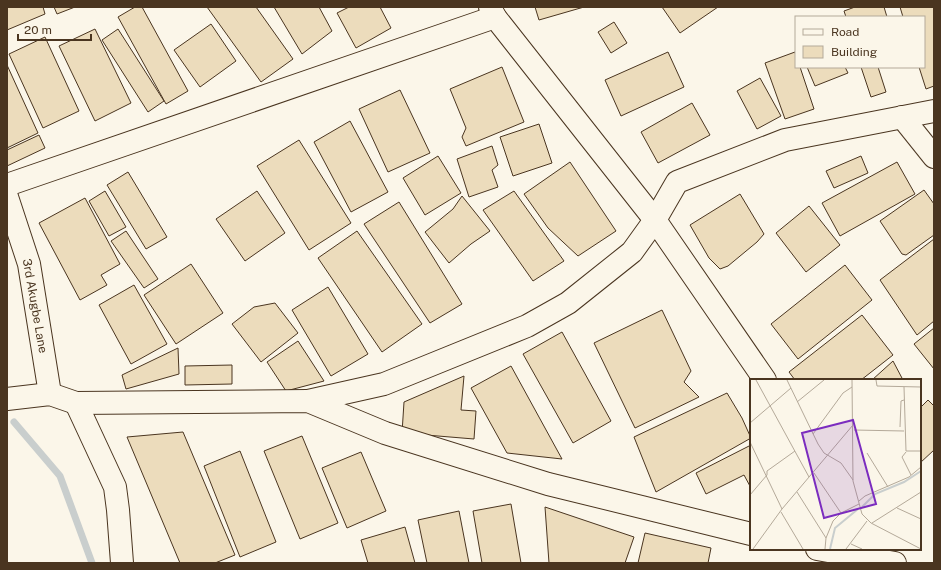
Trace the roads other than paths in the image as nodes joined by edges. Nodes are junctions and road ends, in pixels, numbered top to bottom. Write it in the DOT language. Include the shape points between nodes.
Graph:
graph roads {
  1 [pos="493,12"];
  2 [pos="934,111"];
  3 [pos="902,117"];
  4 [pos="934,157"];
  5 [pos="7,185"];
  6 [pos="7,197"];
  7 [pos="655,220"];
  8 [pos="764,379"];
  9 [pos="50,394"];
  10 [pos="7,399"];
  11 [pos="308,401"];
  12 [pos="76,403"];
  13 [pos="750,534"];
  14 [pos="821,554"];
  15 [pos="889,558"];
  16 [pos="122,563"];
  1 -- 5 [label="street"];
  1 -- 7 [label="street"];
  2 -- 3 [label="street"];
  3 -- 4 [label="street"];
  3 -- 7 [label="street" via="785,140 677,182"];
  6 -- 9 [label="street, 3rd Akugbe Lane" via="29,264"];
  7 -- 8 [label="street"];
  7 -- 11 [label="street" via="632,252 568,303 527,326 384,384"];
  9 -- 10 [label="street"];
  9 -- 12 [label="street"];
  11 -- 12 [label="street"];
  11 -- 13 [label="street" via="385,433 548,484"];
  12 -- 16 [label="street" via="115,487"];
  14 -- 15 [label="street"];
}
